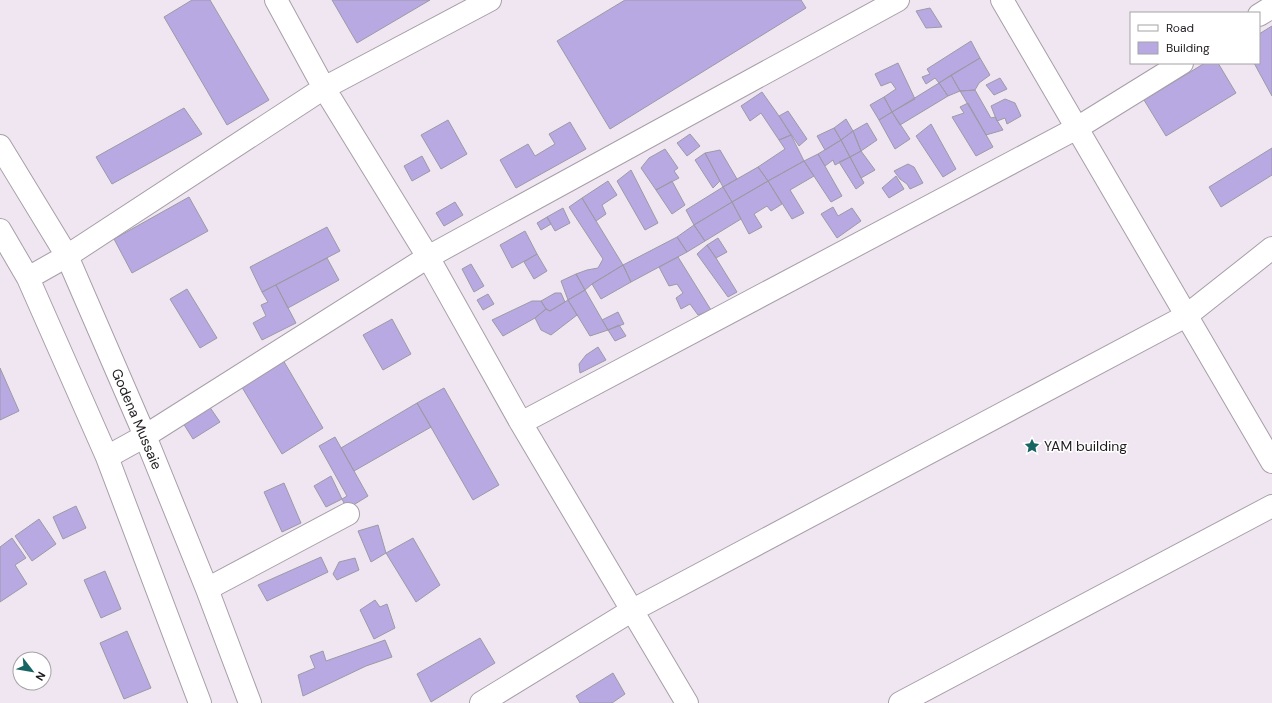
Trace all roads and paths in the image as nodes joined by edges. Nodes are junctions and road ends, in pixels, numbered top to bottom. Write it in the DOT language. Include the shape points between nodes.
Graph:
graph roads {
  1 [pos="276,0"];
  2 [pos="490,0"];
  3 [pos="898,0"];
  4 [pos="1002,0"];
  5 [pos="1272,7"];
  6 [pos="1260,14"];
  7 [pos="1180,64"];
  8 [pos="324,88"];
  9 [pos="1077,128"];
  10 [pos="0,146"];
  11 [pos="0,230"];
  12 [pos="1272,248"];
  13 [pos="67,256"];
  14 [pos="428,257"];
  15 [pos="28,278"];
  16 [pos="1186,316"];
  17 [pos="521,423"];
  18 [pos="145,436"];
  19 [pos="106,458"];
  20 [pos="1272,462"];
  21 [pos="1272,506"];
  22 [pos="348,514"];
  23 [pos="207,588"];
  24 [pos="631,610"];
  25 [pos="200,703"];
  26 [pos="250,703"];
  27 [pos="481,703"];
  28 [pos="687,703"];
  29 [pos="900,703"];
  1 -- 8 [label="street"];
  2 -- 8 [label="street"];
  3 -- 14 [label="street"];
  4 -- 9 [label="street"];
  5 -- 6 [label="street"];
  7 -- 9 [label="street"];
  8 -- 13 [label="street"];
  8 -- 14 [label="street"];
  9 -- 16 [label="street"];
  9 -- 17 [label="street"];
  10 -- 13 [label="street, Godena Mussaie"];
  11 -- 15 [label="street"];
  12 -- 16 [label="street"];
  13 -- 15 [label="street"];
  13 -- 18 [label="street, Godena Mussaie"];
  14 -- 17 [label="street"];
  14 -- 18 [label="street"];
  15 -- 19 [label="street"];
  16 -- 20 [label="street"];
  16 -- 24 [label="street"];
  17 -- 24 [label="street"];
  18 -- 19 [label="street"];
  18 -- 23 [label="street, Godena Mussaie"];
  19 -- 25 [label="street"];
  21 -- 29 [label="street"];
  22 -- 23 [label="street"];
  23 -- 26 [label="street, Godena Mussaie"];
  24 -- 27 [label="street"];
  24 -- 28 [label="street"];
}
